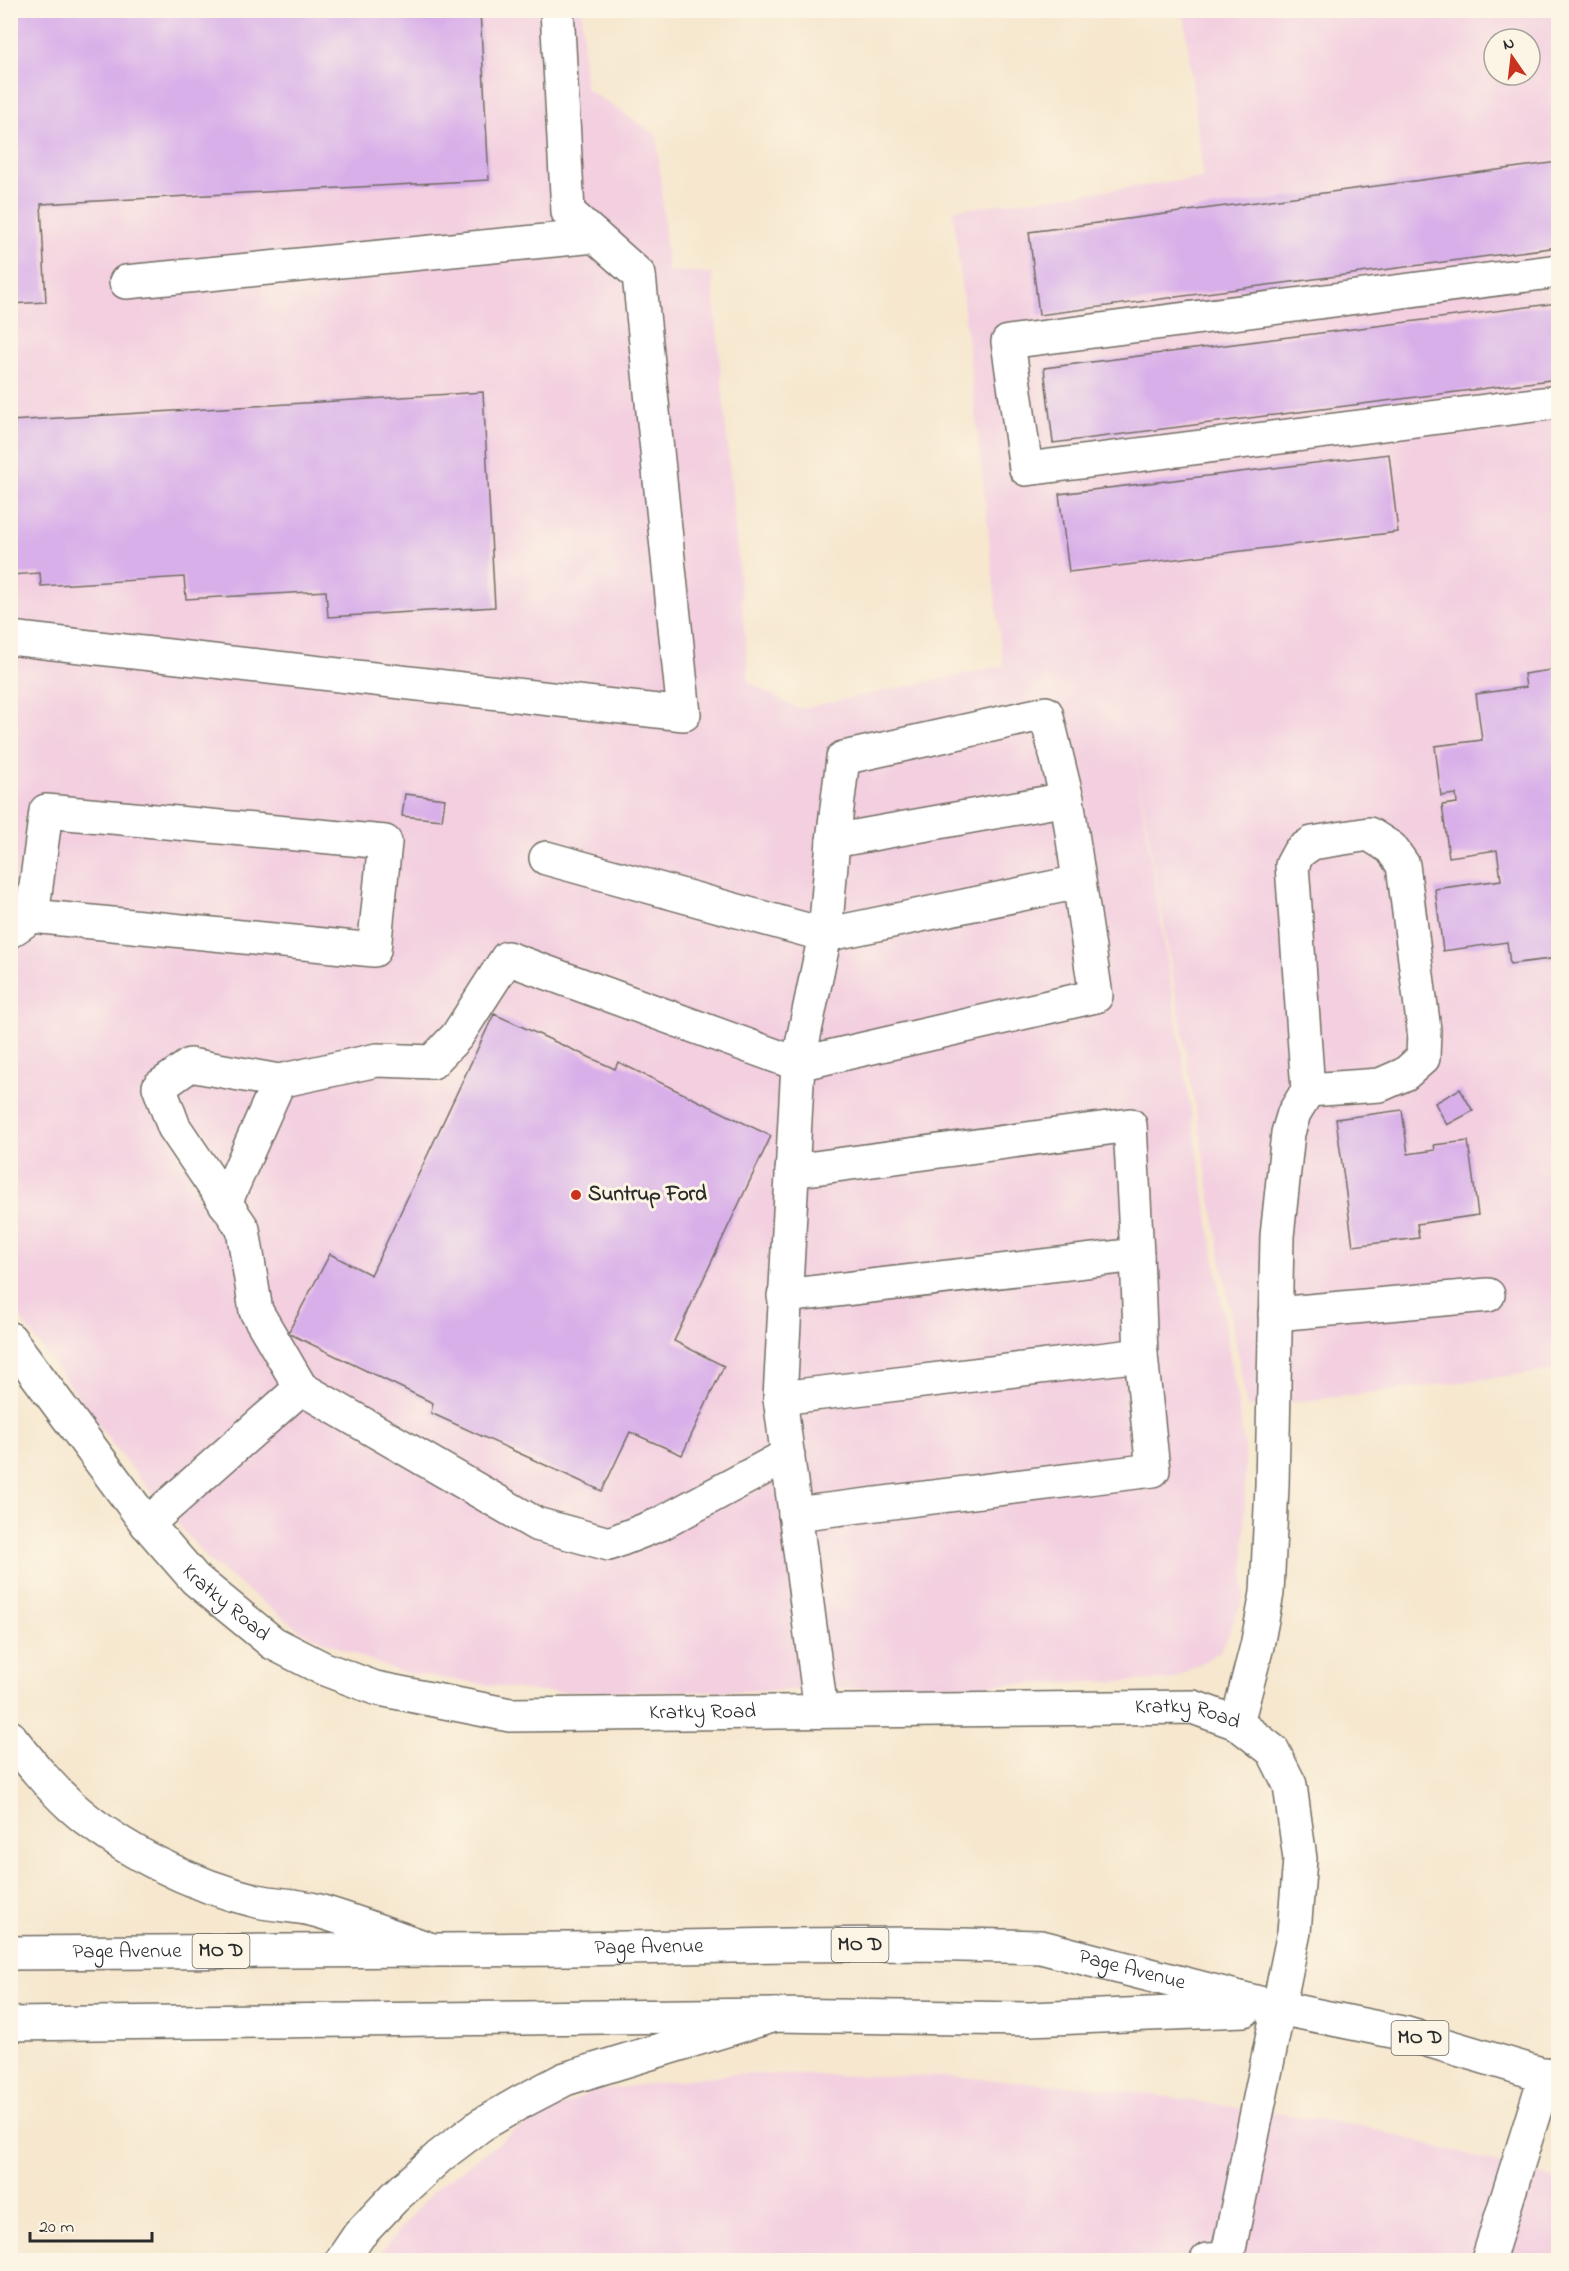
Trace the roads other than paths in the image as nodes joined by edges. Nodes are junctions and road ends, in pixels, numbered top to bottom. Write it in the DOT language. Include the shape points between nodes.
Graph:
graph roads {
  1 [pos="557,10"];
  2 [pos="595,236"];
  3 [pos="1558,271"];
  4 [pos="126,282"];
  5 [pos="1558,402"];
  6 [pos="10,638"];
  7 [pos="1067,799"];
  8 [pos="833,841"];
  9 [pos="546,858"];
  10 [pos="1079,882"];
  11 [pos="21,923"];
  12 [pos="825,935"];
  13 [pos="798,1064"];
  14 [pos="279,1081"];
  15 [pos="1308,1090"];
  16 [pos="792,1171"];
  17 [pos="225,1203"];
  18 [pos="1137,1255"];
  19 [pos="1488,1295"];
  20 [pos="784,1296"];
  21 [pos="1275,1314"];
  22 [pos="10,1339"];
  23 [pos="1141,1355"];
  24 [pos="301,1388"];
  25 [pos="780,1398"];
  26 [pos="788,1455"];
  27 [pos="795,1514"];
  28 [pos="147,1524"];
  29 [pos="821,1711"];
  30 [pos="1237,1723"];
  31 [pos="10,1737"];
  32 [pos="432,1950"];
  33 [pos="10,1953"];
  34 [pos="1279,2008"];
  35 [pos="775,2015"];
  36 [pos="10,2024"];
  37 [pos="1552,2077"];
  38 [pos="342,2260"];
  39 [pos="1207,2260"];
  40 [pos="1488,2260"];
  1 -- 2 [label="main road" via="568,212"];
  2 -- 4 [label="main road"];
  2 -- 6 [label="main road" via="639,275 684,714"];
  3 -- 5 [label="main road" via="1008,342 1026,469"];
  7 -- 8 [label="main road"];
  7 -- 8 [label="main road" via="1046,713 843,758"];
  7 -- 10 [label="main road"];
  8 -- 12 [label="main road"];
  9 -- 12 [label="main road"];
  10 -- 12 [label="main road"];
  10 -- 13 [label="main road" via="1096,996"];
  11 -- 11 [label="main road" via="46,811 385,842 374,950"];
  12 -- 13 [label="main road"];
  13 -- 14 [label="main road" via="507,958 457,1036 432,1062 378,1060"];
  13 -- 16 [label="main road"];
  14 -- 17 [label="main road"];
  14 -- 17 [label="main road" via="190,1065 159,1087 174,1127"];
  15 -- 15 [label="main road" via="1380,1085 1405,1074 1423,1058 1424,1030 1403,865 1391,848 1369,834 1312,843 1299,852 1292,865"];
  15 -- 21 [label="main road" via="1288,1133 1277,1236"];
  16 -- 18 [label="main road" via="1130,1125"];
  16 -- 20 [label="main road"];
  17 -- 24 [label="main road" via="243,1229 256,1311"];
  18 -- 20 [label="main road"];
  18 -- 23 [label="main road"];
  19 -- 21 [label="main road"];
  20 -- 25 [label="main road"];
  21 -- 30 [label="main road" via="1267,1593"];
  22 -- 28 [label="main road, Kratky Road"];
  23 -- 25 [label="main road"];
  23 -- 27 [label="main road" via="1153,1470"];
  24 -- 26 [label="main road" via="536,1524 609,1544 660,1524"];
  24 -- 28 [label="main road"];
  25 -- 26 [label="main road"];
  26 -- 27 [label="main road"];
  27 -- 29 [label="main road"];
  28 -- 29 [label="main road, Kratky Road" via="195,1579 273,1643 321,1668 375,1688 510,1715"];
  29 -- 30 [label="main road, Kratky Road" via="1193,1707"];
  30 -- 34 [label="main road, Kratky Road" via="1274,1751 1290,1785 1300,1859 1294,1932"];
  31 -- 32 [label="main road" via="71,1806 156,1862 210,1886 256,1900 314,1910"];
  32 -- 33 [label="main road, Page Avenue / MO D"];
  32 -- 34 [label="main road, Page Avenue / MO D" via="835,1945 1041,1947"];
  34 -- 35 [label="main road, Page Avenue / MO D" via="1030,2019"];
  34 -- 37 [label="main road, Page Avenue / MO D" via="1407,2034"];
  34 -- 39 [label="main road, Kratky Road" via="1227,2259"];
  35 -- 36 [label="main road, Page Avenue / MO D"];
  35 -- 38 [label="main road" via="565,2079 519,2103 440,2156 359,2235"];
  37 -- 40 [label="main road"];
}
